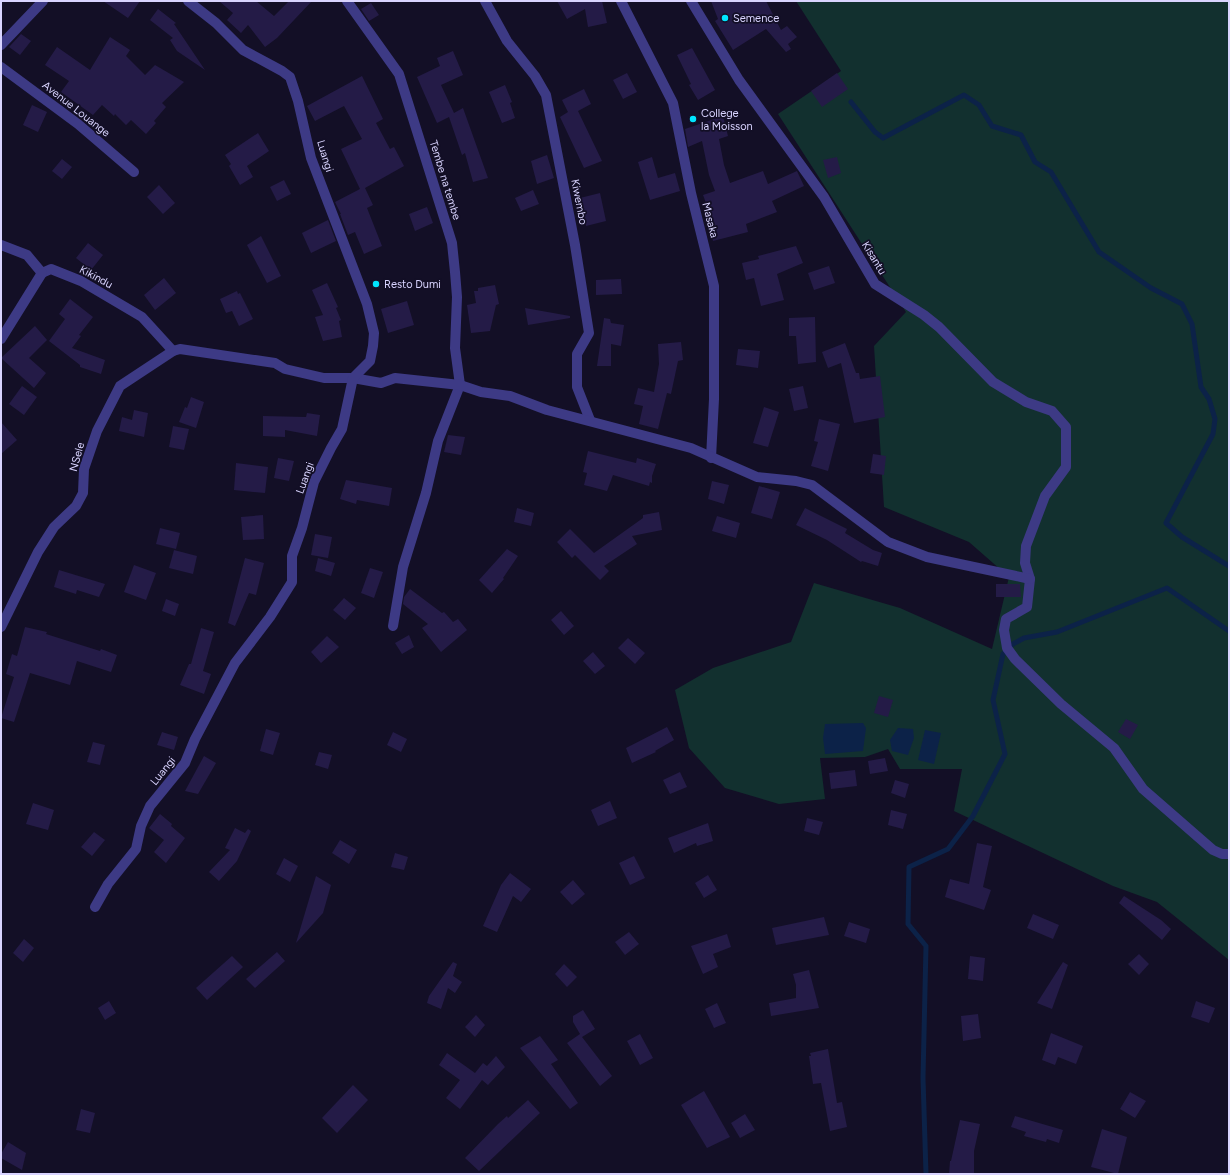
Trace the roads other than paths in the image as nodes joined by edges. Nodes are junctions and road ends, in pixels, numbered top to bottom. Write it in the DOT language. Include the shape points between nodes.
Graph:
graph roads {
  1 [pos="43,1"];
  2 [pos="188,1"];
  3 [pos="347,1"];
  4 [pos="485,1"];
  5 [pos="621,1"];
  6 [pos="691,1"];
  7 [pos="1,45"];
  8 [pos="1,67"];
  9 [pos="134,172"];
  10 [pos="1,245"];
  11 [pos="42,273"];
  12 [pos="1,339"];
  13 [pos="173,351"];
  14 [pos="353,378"];
  15 [pos="460,385"];
  16 [pos="590,420"];
  17 [pos="711,458"];
  18 [pos="1030,579"];
  19 [pos="393,626"];
  20 [pos="1,627"];
  21 [pos="1229,854"];
  22 [pos="95,907"];
  1 -- 7 [label="street"];
  2 -- 14 [label="street, Luangi" via="216,23 243,50 290,77 311,158 367,304 374,333 370,361"];
  3 -- 15 [label="street, Tembe na tembe" via="399,74 452,243 457,297 454,348"];
  4 -- 16 [label="street, Kiwembo" via="507,41 535,76 546,95 589,333 577,354 577,387"];
  5 -- 17 [label="street, Masaka" via="673,103 691,193 714,286"];
  6 -- 18 [label="street, Kisantu" via="739,80 824,197 875,284 929,319 993,382 1026,402 1052,411 1066,427 1066,467 1045,496 1026,546 1025,563"];
  8 -- 9 [label="street, Avenue Louange" via="78,124"];
  10 -- 11 [label="street" via="27,255"];
  11 -- 12 [label="street"];
  11 -- 13 [label="street, Kikindu" via="51,269 88,285 142,317"];
  13 -- 14 [label="street" via="180,349 275,363 324,378"];
  13 -- 20 [label="street, NSele" via="120,386 97,431 84,469 83,493 76,506 54,527 38,552"];
  14 -- 15 [label="street" via="381,383 395,378"];
  14 -- 22 [label="street, Luangi" via="342,429 314,482 292,556 292,582 270,617 235,662 185,763 150,806 141,826 136,849 108,884"];
  15 -- 16 [label="street" via="481,392 510,396 547,410"];
  15 -- 19 [label="street" via="438,441 426,494 403,568"];
  16 -- 17 [label="street" via="691,448"];
  17 -- 18 [label="street" via="757,477 812,485 888,542 914,552"];
  18 -- 21 [label="street" via="1026,606 1006,619 1004,630 1007,648 1061,704 1114,748 1149,795 1213,850"];
}
